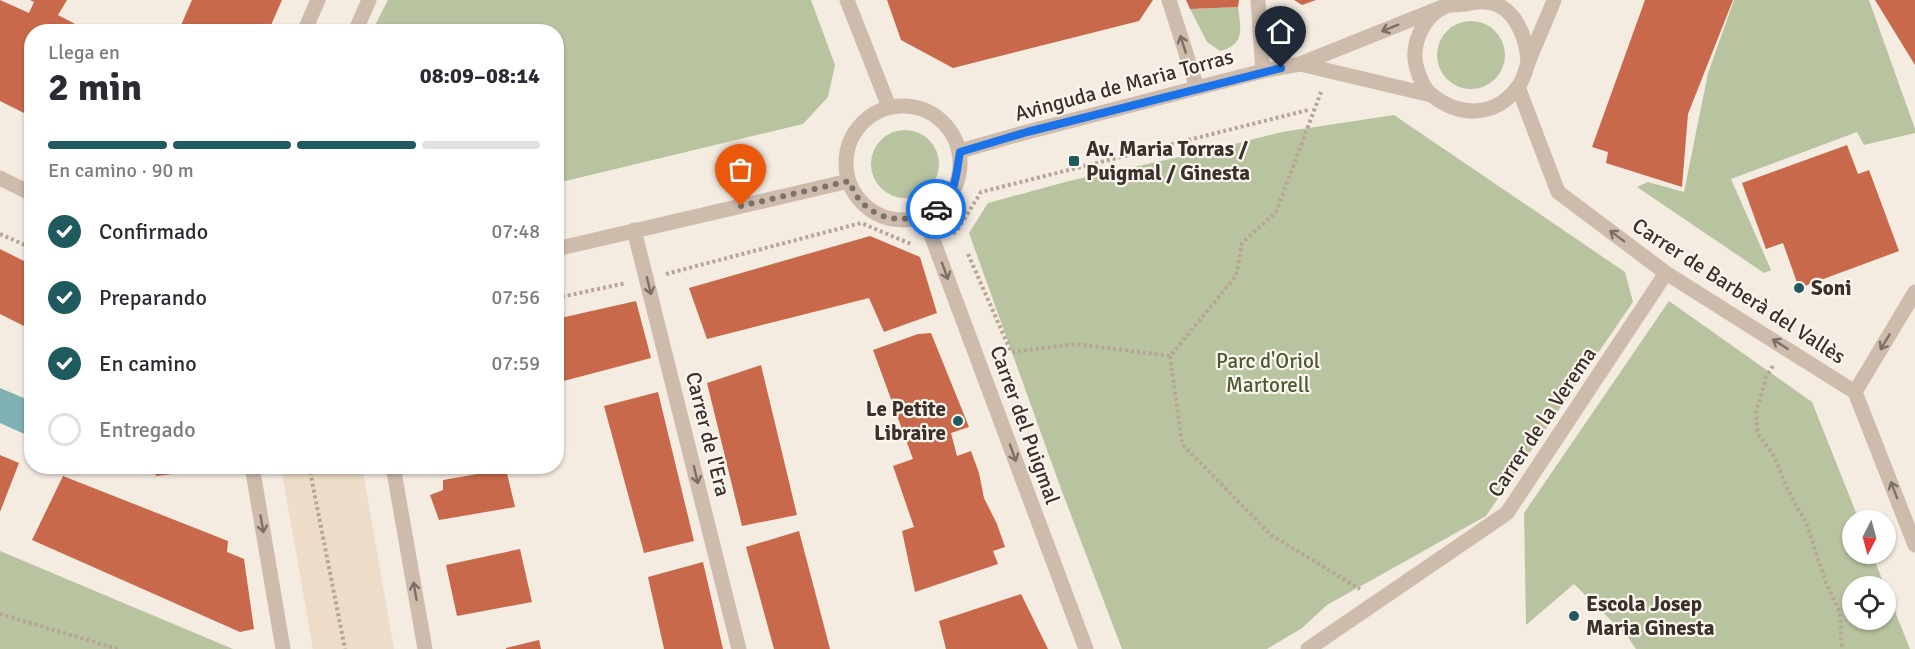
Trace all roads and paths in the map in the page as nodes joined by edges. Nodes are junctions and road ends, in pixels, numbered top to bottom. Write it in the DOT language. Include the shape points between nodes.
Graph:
graph roads {
  1 [pos="318,0"];
  2 [pos="369,0"];
  3 [pos="847,0"];
  4 [pos="1169,0"];
  5 [pos="1258,0"];
  6 [pos="1554,0"];
  7 [pos="1487,1"];
  8 [pos="1445,6"];
  9 [pos="308,24"];
  10 [pos="359,24"];
  11 [pos="1528,63"];
  12 [pos="1300,64"];
  13 [pos="1263,71"];
  14 [pos="1518,87"];
  15 [pos="1197,88"];
  16 [pos="1321,92"];
  17 [pos="1431,95"];
  18 [pos="889,107"];
  19 [pos="960,152"];
  20 [pos="0,178"];
  21 [pos="849,181"];
  22 [pos="24,190"];
  23 [pos="924,216"];
  24 [pos="634,230"];
  25 [pos="0,234"];
  26 [pos="24,244"];
  27 [pos="564,247"];
  28 [pos="968,254"];
  29 [pos="1666,273"];
  30 [pos="1915,292"];
  31 [pos="1786,347"];
  32 [pos="1170,356"];
  33 [pos="1855,392"];
  34 [pos="253,474"];
  35 [pos="311,474"];
  36 [pos="394,474"];
  37 [pos="1915,545"];
  38 [pos="1376,602"];
  39 [pos="0,614"];
  40 [pos="118,649"];
  41 [pos="283,649"];
  42 [pos="345,649"];
  43 [pos="425,649"];
  44 [pos="739,649"];
  45 [pos="1086,649"];
  46 [pos="1308,649"];
  47 [pos="1842,649"];
  1 -- 9 [label="street"];
  2 -- 10 [label="street"];
  3 -- 18 [label="street"];
  15 -- 4 [label="street, one-way"];
  5 -- 13 [label="street"];
  6 -- 11 [label="street"];
  7 -- 8 [label="street"];
  7 -- 11 [label="street" via="1513,18 1527,47"];
  8 -- 12 [label="street, Avinguda de Maria Torras, one-way"];
  8 -- 17 [label="street" via="1421,31 1416,47 1420,80"];
  11 -- 14 [label="street"];
  12 -- 13 [label="street, Avinguda de Maria Torras"];
  12 -- 17 [label="street, Avinguda de Maria Torras"];
  13 -- 15 [label="street, Avinguda de Maria Torras"];
  14 -- 17 [label="street" via="1500,105 1476,112 1451,108"];
  29 -- 14 [label="street, Carrer de Barberà del Vallès, one-way" via="1558,192"];
  15 -- 19 [label="street, Avinguda de Maria Torras"];
  16 -- 32 [label="path" via="1276,212 1242,243 1236,276"];
  18 -- 19 [label="street" via="915,106 934,114 951,131"];
  18 -- 21 [label="street" via="870,115 852,135 846,155"];
  19 -- 23 [label="street" via="953,191 941,206"];
  20 -- 22 [label="street"];
  21 -- 23 [label="street" via="859,199 878,214 897,220"];
  21 -- 24 [label="street"];
  23 -- 45 [label="street, Carrer del Puigmal, one-way"];
  24 -- 27 [label="street"];
  24 -- 44 [label="street, Carrer de l'Era, one-way"];
  25 -- 26 [label="path"];
  28 -- 32 [label="path" via="1011,352 1075,344"];
  31 -- 29 [label="street, Carrer de Barberà del Vallès, one-way"];
  29 -- 38 [label="street, Carrer de la Verema" via="1507,513"];
  30 -- 33 [label="street, one-way"];
  31 -- 33 [label="street, Carrer de Barberà del Vallès"];
  31 -- 47 [label="path" via="1766,377 1756,413 1758,434 1775,458 1807,525 1840,613"];
  32 -- 38 [label="path" via="1182,444 1271,536 1358,587"];
  37 -- 33 [label="street, Carrer de Barberà del Vallès, one-way"];
  34 -- 41 [label="street, one-way"];
  35 -- 42 [label="path"];
  43 -- 36 [label="street, one-way"];
  38 -- 46 [label="street, Carrer de la Verema"];
  39 -- 40 [label="path"];
}
